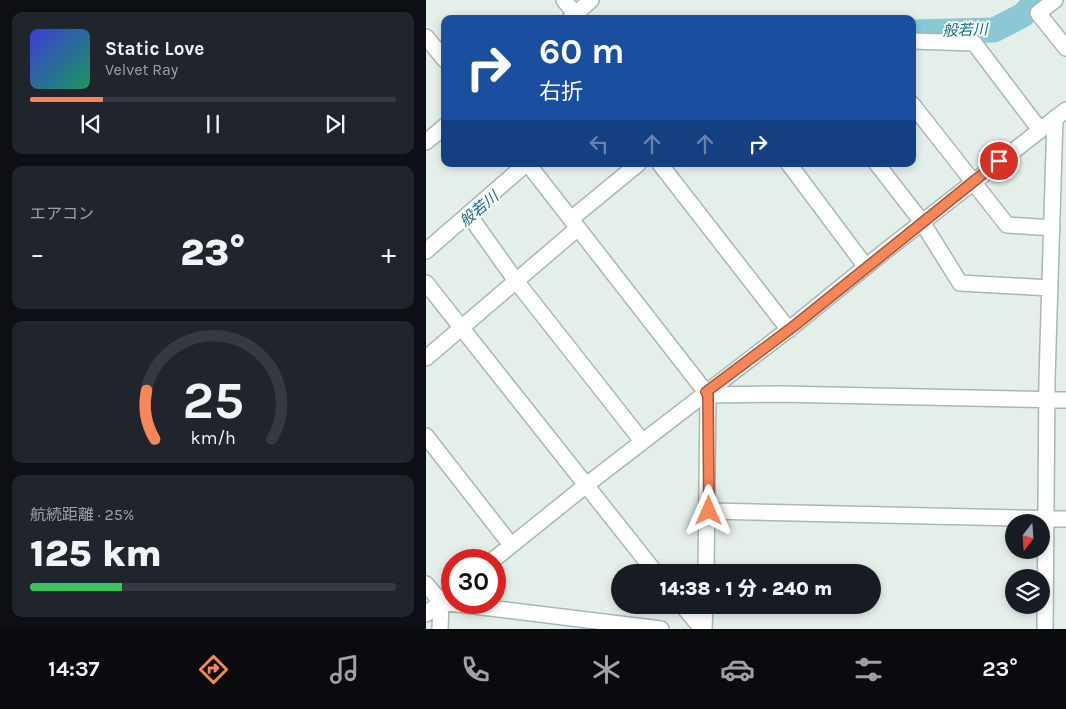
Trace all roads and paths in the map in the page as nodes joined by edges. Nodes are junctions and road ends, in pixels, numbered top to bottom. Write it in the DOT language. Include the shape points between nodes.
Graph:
graph roads {
  1 [pos="564,0"];
  2 [pos="591,0"];
  3 [pos="1055,0"];
  4 [pos="572,15"];
  5 [pos="573,15"];
  6 [pos="426,37"];
  7 [pos="916,41"];
  8 [pos="1066,48"];
  9 [pos="441,55"];
  10 [pos="916,109"];
  11 [pos="1060,114"];
  12 [pos="441,129"];
  13 [pos="1040,130"];
  14 [pos="426,142"];
  15 [pos="524,167"];
  16 [pos="529,167"];
  17 [pos="635,167"];
  18 [pos="662,167"];
  19 [pos="791,167"];
  20 [pos="879,167"];
  21 [pos="972,182"];
  22 [pos="469,215"];
  23 [pos="922,222"];
  24 [pos="575,224"];
  25 [pos="1052,228"];
  26 [pos="426,251"];
  27 [pos="866,266"];
  28 [pos="516,280"];
  29 [pos="426,283"];
  30 [pos="1050,288"];
  31 [pos="461,327"];
  32 [pos="789,330"];
  33 [pos="426,358"];
  34 [pos="707,393"];
  35 [pos="1047,399"];
  36 [pos="1066,400"];
  37 [pos="426,436"];
  38 [pos="642,441"];
  39 [pos="584,486"];
  40 [pos="709,511"];
  41 [pos="1046,514"];
  42 [pos="1005,518"];
  43 [pos="1050,519"];
  44 [pos="1066,519"];
  45 [pos="511,545"];
  46 [pos="506,549"];
  47 [pos="1046,559"];
  48 [pos="648,564"];
  49 [pos="706,564"];
  50 [pos="426,584"];
  51 [pos="441,594"];
  52 [pos="441,601"];
  53 [pos="506,609"];
  54 [pos="426,614"];
  55 [pos="443,614"];
  56 [pos="690,614"];
  57 [pos="704,614"];
  58 [pos="572,623"];
  59 [pos="440,629"];
  60 [pos="661,629"];
  61 [pos="703,629"];
  62 [pos="1045,629"];
  1 -- 4 [label="street"];
  2 -- 5 [label="street"];
  3 -- 8 [label="street" via="1038,13"];
  6 -- 9 [label="street"];
  7 -- 13 [label="street" via="974,43"];
  10 -- 21 [label="street"];
  11 -- 13 [label="street"];
  11 -- 25 [label="street"];
  12 -- 14 [label="street"];
  13 -- 21 [label="street"];
  15 -- 22 [label="street"];
  16 -- 24 [label="street"];
  17 -- 24 [label="street"];
  18 -- 32 [label="street"];
  19 -- 27 [label="street"];
  20 -- 23 [label="street"];
  21 -- 23 [label="street"];
  21 -- 25 [label="street" via="1007,224"];
  22 -- 26 [label="street"];
  22 -- 28 [label="street"];
  23 -- 27 [label="street"];
  23 -- 30 [label="street" via="960,283"];
  24 -- 28 [label="street"];
  24 -- 34 [label="street"];
  25 -- 30 [label="street"];
  27 -- 32 [label="street"];
  28 -- 31 [label="street"];
  28 -- 38 [label="street"];
  29 -- 31 [label="street"];
  30 -- 35 [label="street"];
  31 -- 33 [label="street"];
  31 -- 39 [label="street"];
  32 -- 34 [label="street"];
  34 -- 35 [label="street"];
  34 -- 38 [label="street"];
  34 -- 40 [label="street"];
  35 -- 36 [label="street"];
  35 -- 41 [label="street"];
  37 -- 45 [label="street"];
  38 -- 39 [label="street"];
  39 -- 45 [label="street"];
  39 -- 48 [label="street"];
  40 -- 42 [label="street"];
  40 -- 49 [label="street"];
  43 -- 44 [label="street"];
  45 -- 46 [label="street"];
  47 -- 62 [label="street"];
  50 -- 51 [label="street"];
  52 -- 54 [label="street"];
  53 -- 58 [label="street"];
  55 -- 59 [label="street"];
  56 -- 61 [label="street"];
  57 -- 61 [label="street"];
  58 -- 60 [label="street"];
}
